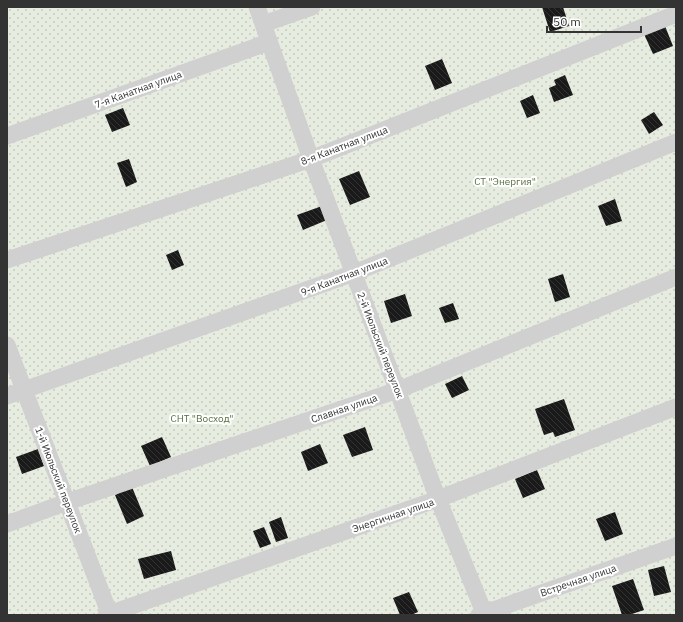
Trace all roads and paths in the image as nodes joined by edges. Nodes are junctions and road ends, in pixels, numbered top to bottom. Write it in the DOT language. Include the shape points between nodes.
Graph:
graph roads {
  1 [pos="257,7"];
  2 [pos="312,7"];
  3 [pos="676,14"];
  4 [pos="263,24"];
  5 [pos="269,42"];
  6 [pos="7,136"];
  7 [pos="676,142"];
  8 [pos="311,159"];
  9 [pos="7,260"];
  10 [pos="354,273"];
  11 [pos="676,277"];
  12 [pos="7,345"];
  13 [pos="24,390"];
  14 [pos="398,390"];
  15 [pos="7,396"];
  16 [pos="676,407"];
  17 [pos="438,499"];
  18 [pos="67,502"];
  19 [pos="7,524"];
  20 [pos="676,546"];
  21 [pos="483,614"];
  22 [pos="109,615"];
  1 -- 4 [label="lane, 2-й Июльский переулок"];
  2 -- 4 [label="lane"];
  3 -- 8 [label="lane, 8-я Канатная улица"];
  4 -- 5 [label="lane, 2-й Июльский переулок"];
  5 -- 6 [label="lane, 7-я Канатная улица"];
  5 -- 8 [label="lane, 2-й Июльский переулок"];
  7 -- 10 [label="lane, 9-я Канатная улица"];
  8 -- 9 [label="lane, 8-я Канатная улица"];
  8 -- 10 [label="lane, 2-й Июльский переулок"];
  10 -- 13 [label="lane, 9-я Канатная улица"];
  10 -- 14 [label="lane, 2-й Июльский переулок"];
  11 -- 14 [label="lane, Славная улица"];
  12 -- 13 [label="lane, 1-й Июльский переулок"];
  13 -- 15 [label="lane, 9-я Канатная улица"];
  13 -- 18 [label="lane, 1-й Июльский переулок"];
  14 -- 17 [label="lane, 2-й Июльский переулок"];
  14 -- 18 [label="lane, Славная улица"];
  16 -- 17 [label="lane, Энергичная улица"];
  17 -- 21 [label="lane, 2-й Июльский переулок"];
  17 -- 22 [label="lane, Энергичная улица"];
  18 -- 19 [label="lane, Славная улица"];
  18 -- 22 [label="lane, 1-й Июльский переулок"];
  20 -- 21 [label="lane, Встречная улица"];
}
